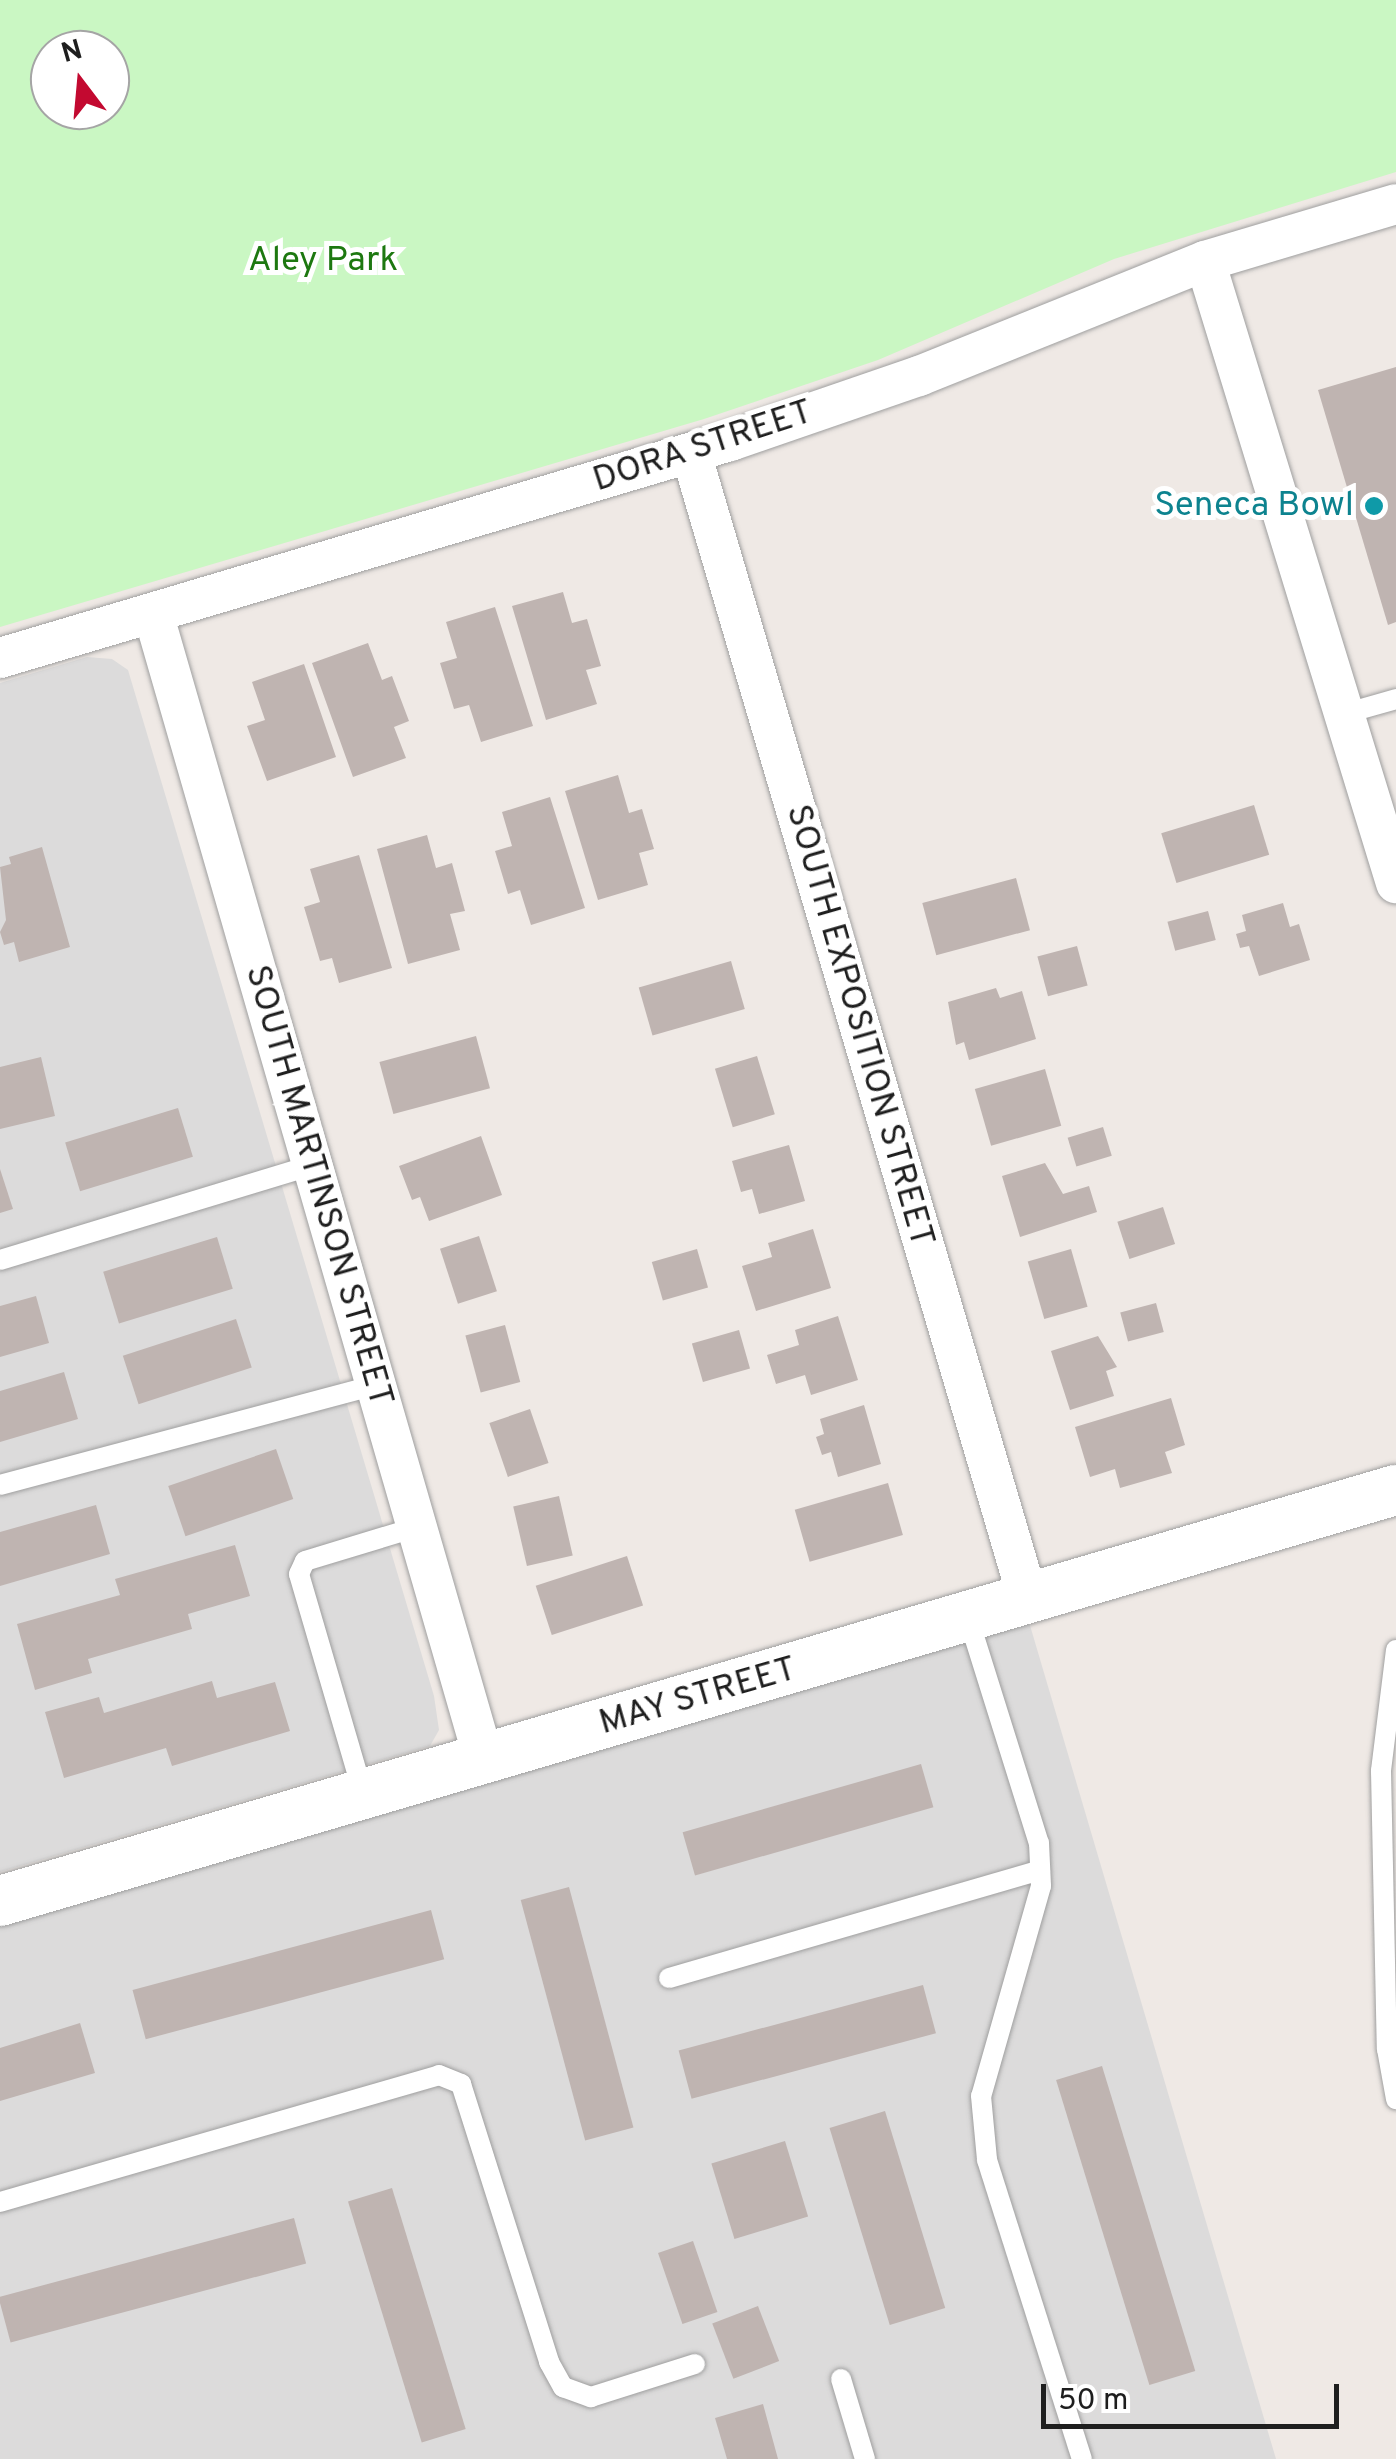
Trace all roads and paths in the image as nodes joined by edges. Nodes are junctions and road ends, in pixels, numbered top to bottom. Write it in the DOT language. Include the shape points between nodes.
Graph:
graph roads {
  1 [pos="1396,204"];
  2 [pos="1205,262"];
  3 [pos="691,453"];
  4 [pos="152,613"];
  5 [pos="0,658"];
  6 [pos="1396,699"];
  7 [pos="1348,713"];
  8 [pos="1384,799"];
  9 [pos="1396,883"];
  10 [pos="312,1165"];
  11 [pos="0,1260"];
  12 [pos="376,1386"];
  13 [pos="0,1485"];
  14 [pos="1396,1490"];
  15 [pos="417,1527"];
  16 [pos="1028,1599"];
  17 [pos="968,1617"];
  18 [pos="1396,1650"];
  19 [pos="484,1760"];
  20 [pos="363,1792"];
  21 [pos="1040,1870"];
  22 [pos="0,1901"];
  23 [pos="669,1978"];
  24 [pos="1396,2099"];
  25 [pos="0,2202"];
  26 [pos="695,2364"];
  27 [pos="841,2379"];
  28 [pos="865,2459"];
  29 [pos="1082,2459"];
  1 -- 2 [label="street, DORA STREET"];
  2 -- 3 [label="street, DORA STREET" via="919,376"];
  2 -- 7 [label="street"];
  3 -- 4 [label="street, DORA STREET"];
  3 -- 16 [label="street, SOUTH EXPOSITION STREET"];
  4 -- 5 [label="street, DORA STREET"];
  4 -- 10 [label="street, SOUTH MARTINSON STREET"];
  6 -- 7 [label="lane"];
  7 -- 8 [label="street"];
  8 -- 9 [label="street"];
  10 -- 11 [label="lane"];
  10 -- 12 [label="street, SOUTH MARTINSON STREET"];
  12 -- 13 [label="lane"];
  12 -- 15 [label="street, SOUTH MARTINSON STREET"];
  14 -- 16 [label="street, MAY STREET"];
  15 -- 19 [label="street, SOUTH MARTINSON STREET"];
  15 -- 20 [label="lane" via="305,1561 299,1574"];
  16 -- 17 [label="street, MAY STREET"];
  17 -- 19 [label="street, MAY STREET"];
  17 -- 21 [label="lane" via="1039,1843"];
  18 -- 24 [label="lane" via="1382,1771 1387,2049"];
  19 -- 20 [label="street, MAY STREET"];
  20 -- 22 [label="street, MAY STREET"];
  21 -- 23 [label="lane"];
  21 -- 29 [label="lane" via="981,2096 987,2160"];
  25 -- 26 [label="lane" via="440,2075 461,2084 549,2362 564,2387 592,2397"];
  27 -- 28 [label="lane"];
}
